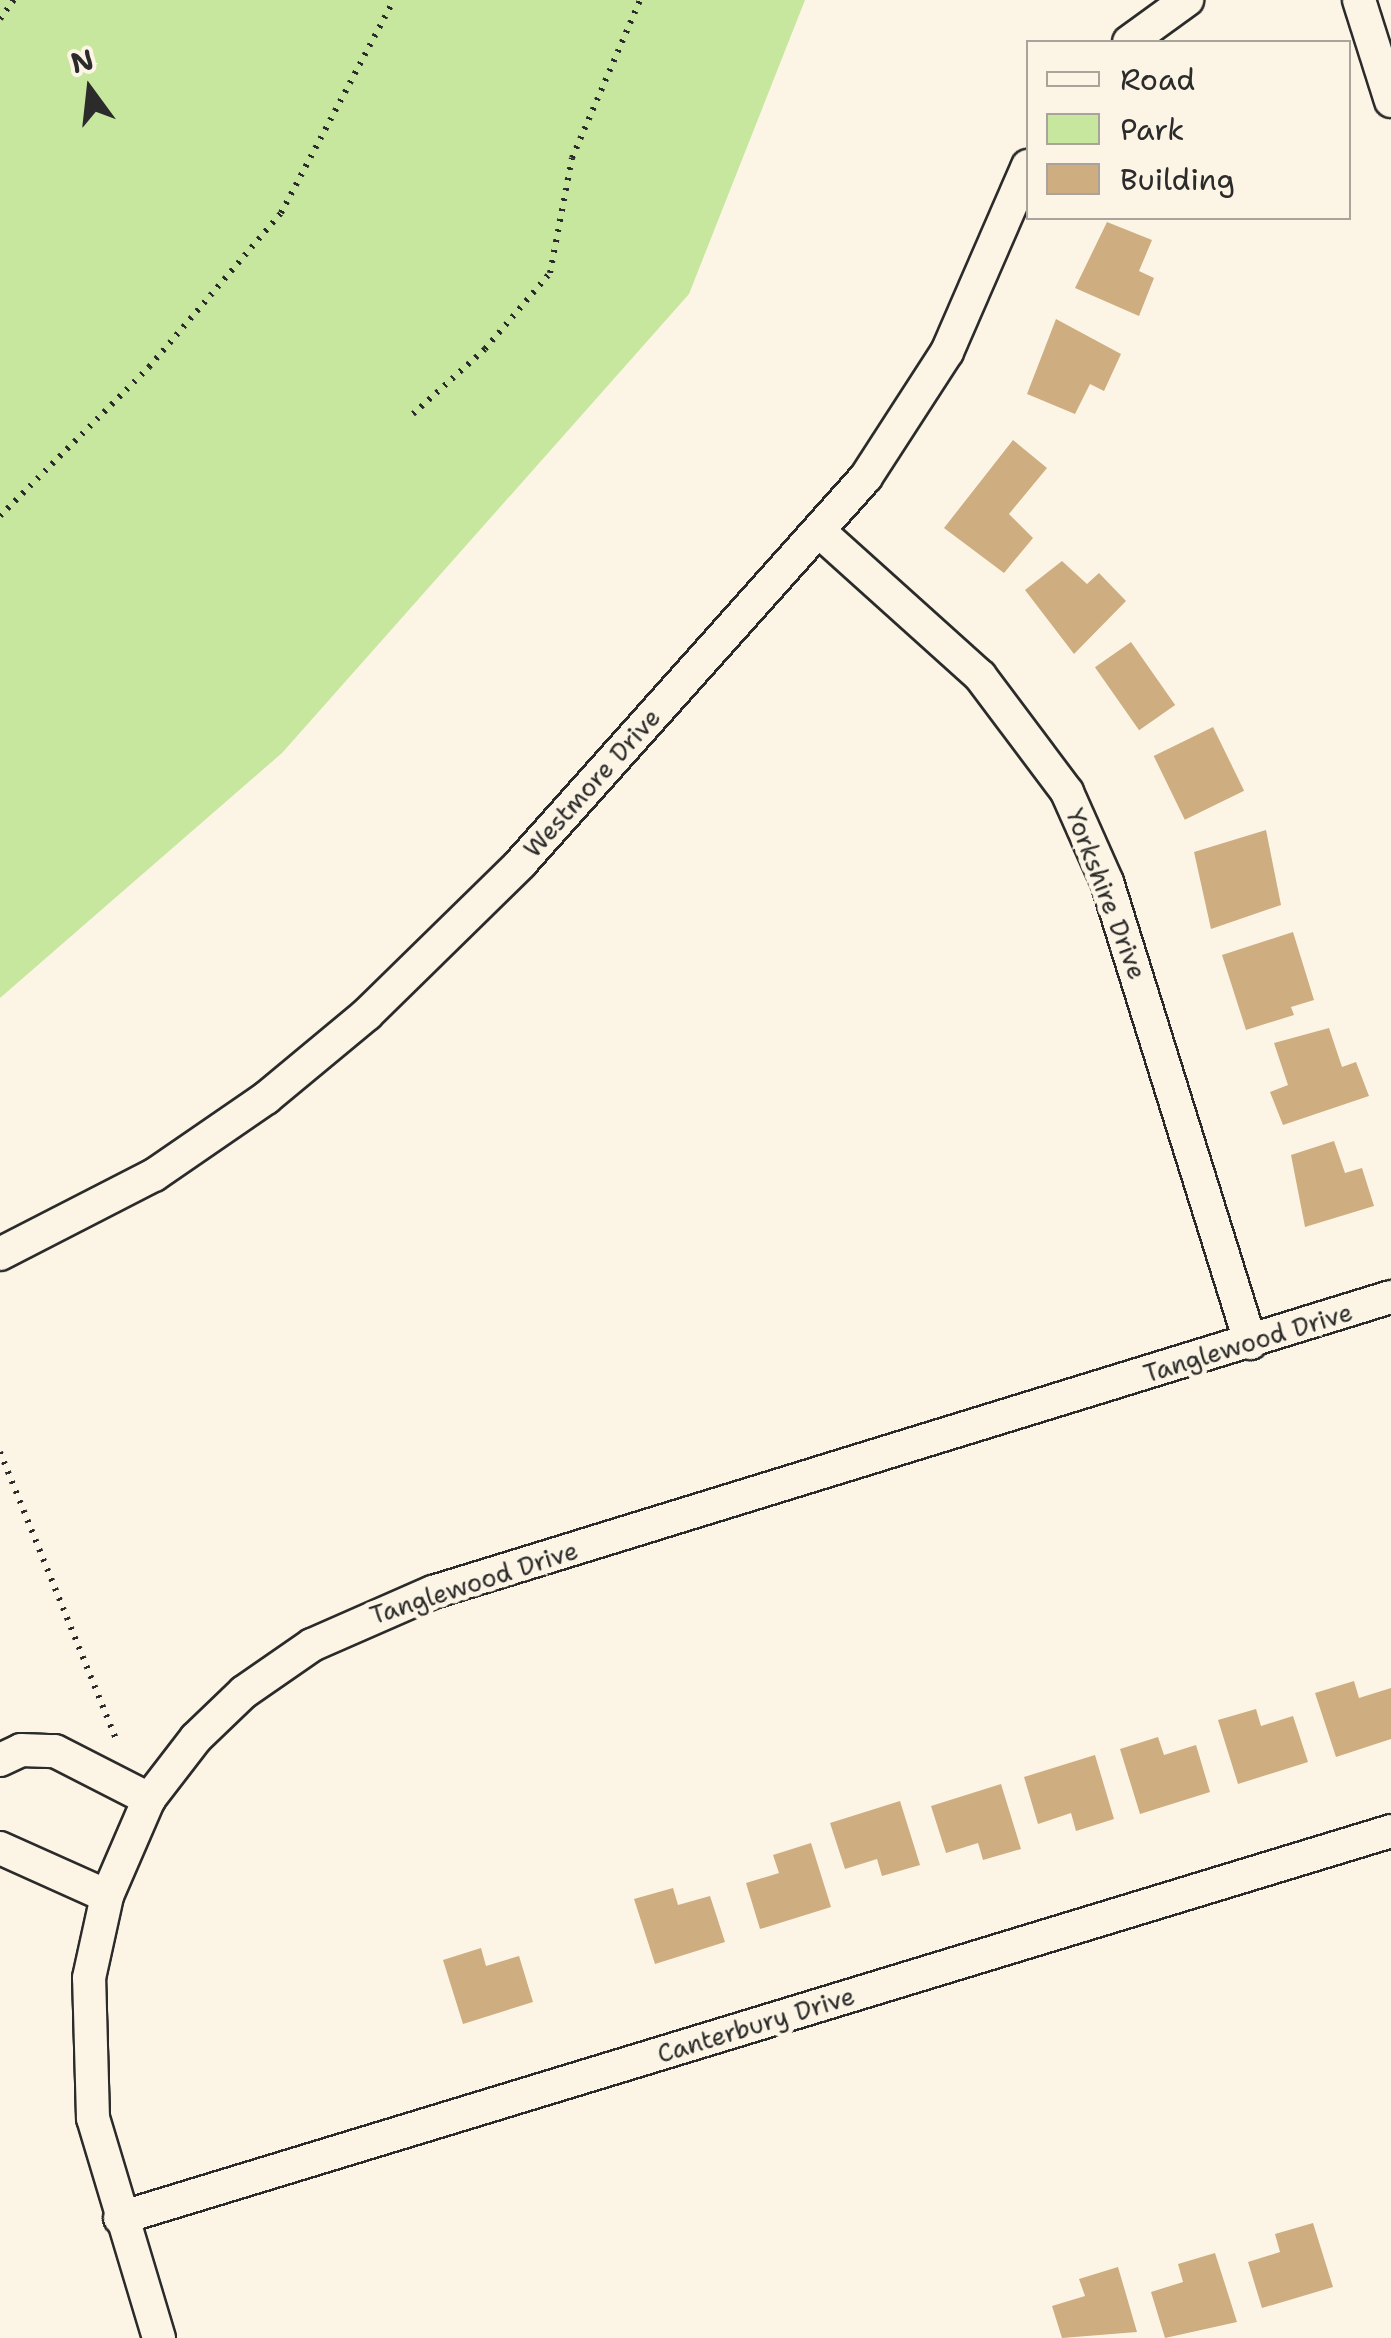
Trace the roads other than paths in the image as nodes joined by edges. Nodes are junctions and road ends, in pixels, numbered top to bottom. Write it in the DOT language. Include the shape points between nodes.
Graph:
graph roads {
  1 [pos="1188,0"];
  2 [pos="1359,0"];
  3 [pos="1132,40"];
  4 [pos="1391,101"];
  5 [pos="1026,171"];
  6 [pos="819,532"];
  7 [pos="0,1254"];
  8 [pos="1391,1298"];
  9 [pos="1251,1343"];
  10 [pos="0,1760"];
  11 [pos="149,1800"];
  12 [pos="1391,1831"];
  13 [pos="0,1848"];
  14 [pos="106,1896"];
  15 [pos="120,2218"];
  16 [pos="159,2338"];
  1 -- 3 [label="street"];
  2 -- 4 [label="street"];
  5 -- 6 [label="street, Westmore Drive" via="947,352 866,477"];
  6 -- 7 [label="street, Westmore Drive" via="520,864 367,1014 215,1136 65,1226"];
  6 -- 9 [label="street, Yorkshire Drive" via="980,676 1067,792 1107,882"];
  8 -- 9 [label="street, Tanglewood Drive"];
  9 -- 11 [label="street, Tanglewood Drive" via="370,1616 312,1645 244,1692 196,1738"];
  10 -- 11 [label="street" via="20,1750 55,1751"];
  11 -- 14 [label="street, Tanglewood Drive"];
  12 -- 15 [label="street, Canterbury Drive"];
  13 -- 14 [label="street"];
  14 -- 15 [label="street, Tanglewood Drive" via="89,1978 86,2045 93,2118"];
  15 -- 16 [label="street, Tanglewood Drive"];
}
